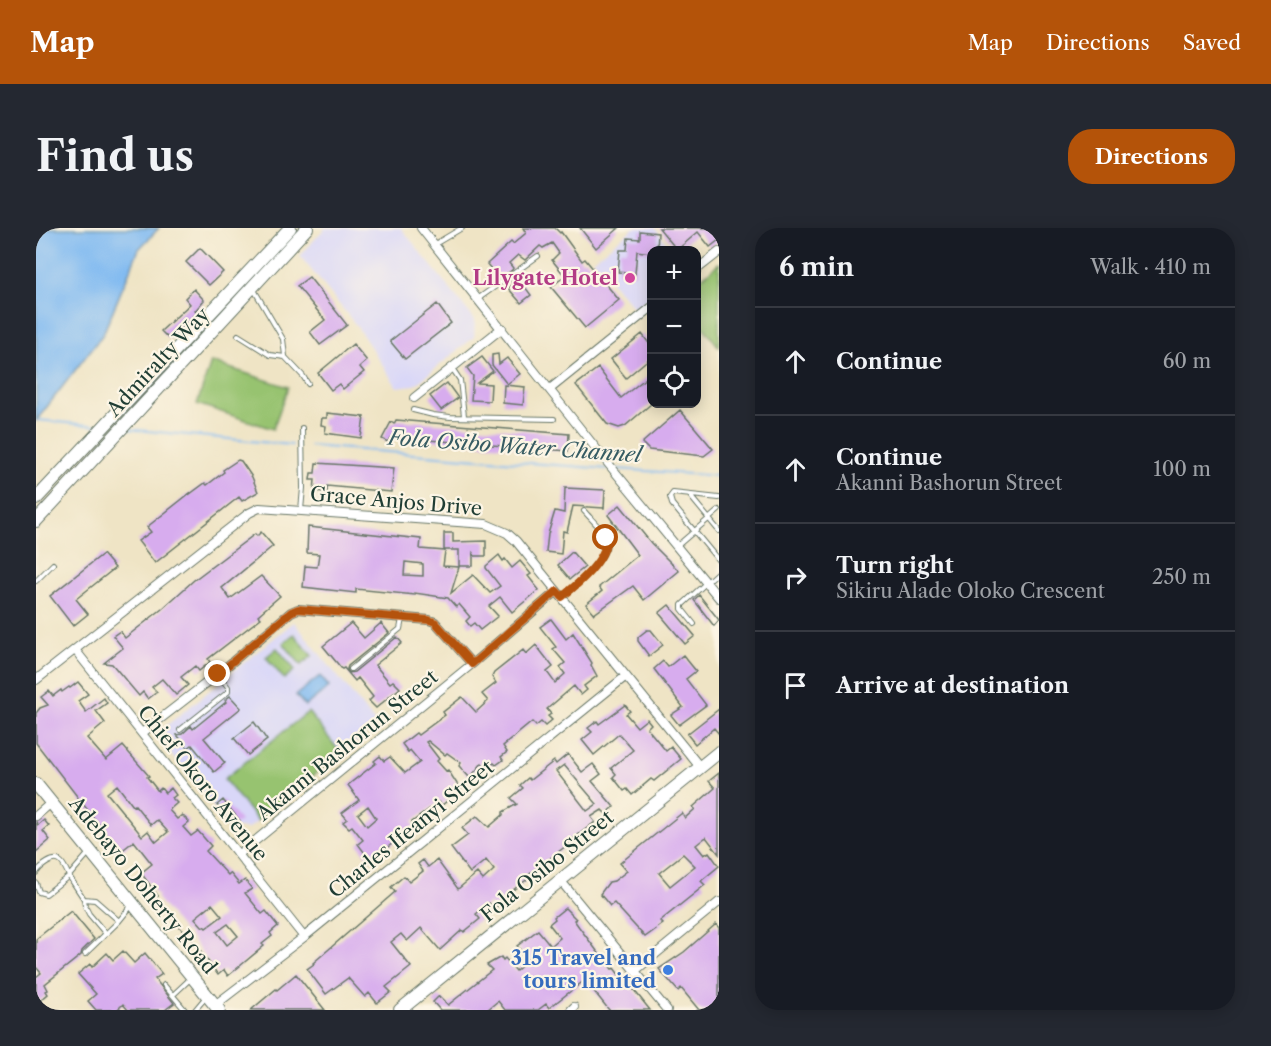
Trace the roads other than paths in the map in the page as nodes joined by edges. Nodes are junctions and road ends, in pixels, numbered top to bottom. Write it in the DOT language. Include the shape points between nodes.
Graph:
graph roads {
  1 [pos="290,228"];
  2 [pos="307,228"];
  3 [pos="421,228"];
  4 [pos="462,228"];
  5 [pos="434,244"];
  6 [pos="719,252"];
  7 [pos="538,256"];
  8 [pos="701,266"];
  9 [pos="253,287"];
  10 [pos="478,299"];
  11 [pos="647,310"];
  12 [pos="501,328"];
  13 [pos="238,335"];
  14 [pos="285,357"];
  15 [pos="452,368"];
  16 [pos="308,384"];
  17 [pos="550,389"];
  18 [pos="414,398"];
  19 [pos="413,410"];
  20 [pos="464,416"];
  21 [pos="554,419"];
  22 [pos="302,428"];
  23 [pos="690,496"];
  24 [pos="719,498"];
  25 [pos="36,499"];
  26 [pos="301,510"];
  27 [pos="719,510"];
  28 [pos="585,511"];
  29 [pos="709,519"];
  30 [pos="36,521"];
  31 [pos="695,531"];
  32 [pos="719,531"];
  33 [pos="677,546"];
  34 [pos="719,561"];
  35 [pos="53,564"];
  36 [pos="719,571"];
  37 [pos="36,581"];
  38 [pos="706,583"];
  39 [pos="560,594"];
  40 [pos="719,598"];
  41 [pos="402,616"];
  42 [pos="694,624"];
  43 [pos="76,651"];
  44 [pos="472,664"];
  45 [pos="351,669"];
  46 [pos="218,674"];
  47 [pos="626,676"];
  48 [pos="36,680"];
  49 [pos="180,730"];
  50 [pos="142,733"];
  51 [pos="719,752"];
  52 [pos="700,767"];
  53 [pos="36,784"];
  54 [pos="51,803"];
  55 [pos="36,816"];
  56 [pos="90,851"];
  57 [pos="239,854"];
  58 [pos="36,873"];
  59 [pos="69,876"];
  60 [pos="560,880"];
  61 [pos="36,883"];
  62 [pos="84,899"];
  63 [pos="719,902"];
  64 [pos="133,904"];
  65 [pos="119,921"];
  66 [pos="106,934"];
  67 [pos="304,937"];
  68 [pos="86,954"];
  69 [pos="635,970"];
  70 [pos="192,976"];
  71 [pos="164,985"];
  72 [pos="173,995"];
  73 [pos="214,1003"];
  74 [pos="185,1010"];
  75 [pos="195,1010"];
  76 [pos="400,1010"];
  77 [pos="667,1010"];
  1 -- 25 [label="main road, Admiralty Way"];
  2 -- 9 [label="main road, Admiralty Way"];
  3 -- 5 [label="street"];
  4 -- 5 [label="lane"];
  5 -- 10 [label="street"];
  6 -- 8 [label="street"];
  7 -- 10 [label="lane"];
  9 -- 14 [label="lane" via="283,339"];
  9 -- 30 [label="main road, Admiralty Way"];
  10 -- 12 [label="street"];
  11 -- 17 [label="street"];
  12 -- 15 [label="street"];
  12 -- 17 [label="street"];
  13 -- 14 [label="lane" via="270,355"];
  14 -- 16 [label="lane"];
  15 -- 18 [label="street"];
  15 -- 20 [label="lane" via="460,380"];
  17 -- 33 [label="street"];
  19 -- 20 [label="lane"];
  20 -- 21 [label="lane"];
  22 -- 26 [label="lane"];
  23 -- 24 [label="lane"];
  23 -- 29 [label="lane"];
  23 -- 31 [label="lane" via="670,496 672,504"];
  26 -- 39 [label="street, Grace Anjos Drive" via="497,527 516,541"];
  26 -- 43 [label="street, Grace Anjos Drive" via="259,508 249,513"];
  27 -- 29 [label="lane"];
  28 -- 39 [label="lane" via="607,545 601,558"];
  29 -- 31 [label="lane"];
  29 -- 32 [label="lane"];
  31 -- 33 [label="lane"];
  31 -- 34 [label="lane"];
  33 -- 38 [label="street"];
  35 -- 37 [label="lane"];
  36 -- 38 [label="lane"];
  38 -- 40 [label="street"];
  38 -- 42 [label="lane" via="681,606"];
  39 -- 44 [label="street, Akanni Bashorun Street"];
  39 -- 47 [label="street, Grace Anjos Drive"];
  41 -- 44 [label="street" via="435,622"];
  41 -- 45 [label="lane" via="400,628"];
  41 -- 46 [label="street" via="298,609"];
  43 -- 48 [label="street, Grace Anjos Drive"];
  43 -- 50 [label="street, Chief Okoro Avenue"];
  44 -- 57 [label="street, Akanni Bashorun Street"];
  46 -- 49 [label="lane" via="228,692"];
  46 -- 50 [label="street"];
  47 -- 52 [label="street, Grace Anjos Drive"];
  47 -- 67 [label="street, Charles Ifeanyi Street"];
  50 -- 57 [label="street, Chief Okoro Avenue"];
  51 -- 52 [label="main road, Fola Osibo Street"];
  52 -- 60 [label="main road, Fola Osibo Street"];
  53 -- 54 [label="main road, Adebayo Doherty Road"];
  54 -- 55 [label="street"];
  54 -- 56 [label="main road, Adebayo Doherty Road"];
  56 -- 59 [label="lane"];
  56 -- 64 [label="main road, Adebayo Doherty Road"];
  57 -- 67 [label="street, Chief Okoro Avenue"];
  58 -- 59 [label="lane" via="57,860"];
  59 -- 61 [label="lane" via="46,894 39,892"];
  59 -- 62 [label="lane"];
  60 -- 69 [label="street"];
  60 -- 76 [label="main road, Fola Osibo Street"];
  62 -- 65 [label="lane" via="95,900"];
  62 -- 66 [label="lane" via="89,914"];
  63 -- 69 [label="street"];
  64 -- 65 [label="lane"];
  64 -- 70 [label="main road, Adebayo Doherty Road"];
  65 -- 66 [label="lane"];
  66 -- 68 [label="lane"];
  67 -- 73 [label="street, Charles Ifeanyi Street"];
  69 -- 77 [label="street"];
  70 -- 72 [label="lane"];
  70 -- 73 [label="main road, Adebayo Doherty Road"];
  71 -- 72 [label="lane"];
  72 -- 74 [label="lane"];
  73 -- 75 [label="lane"];
}
